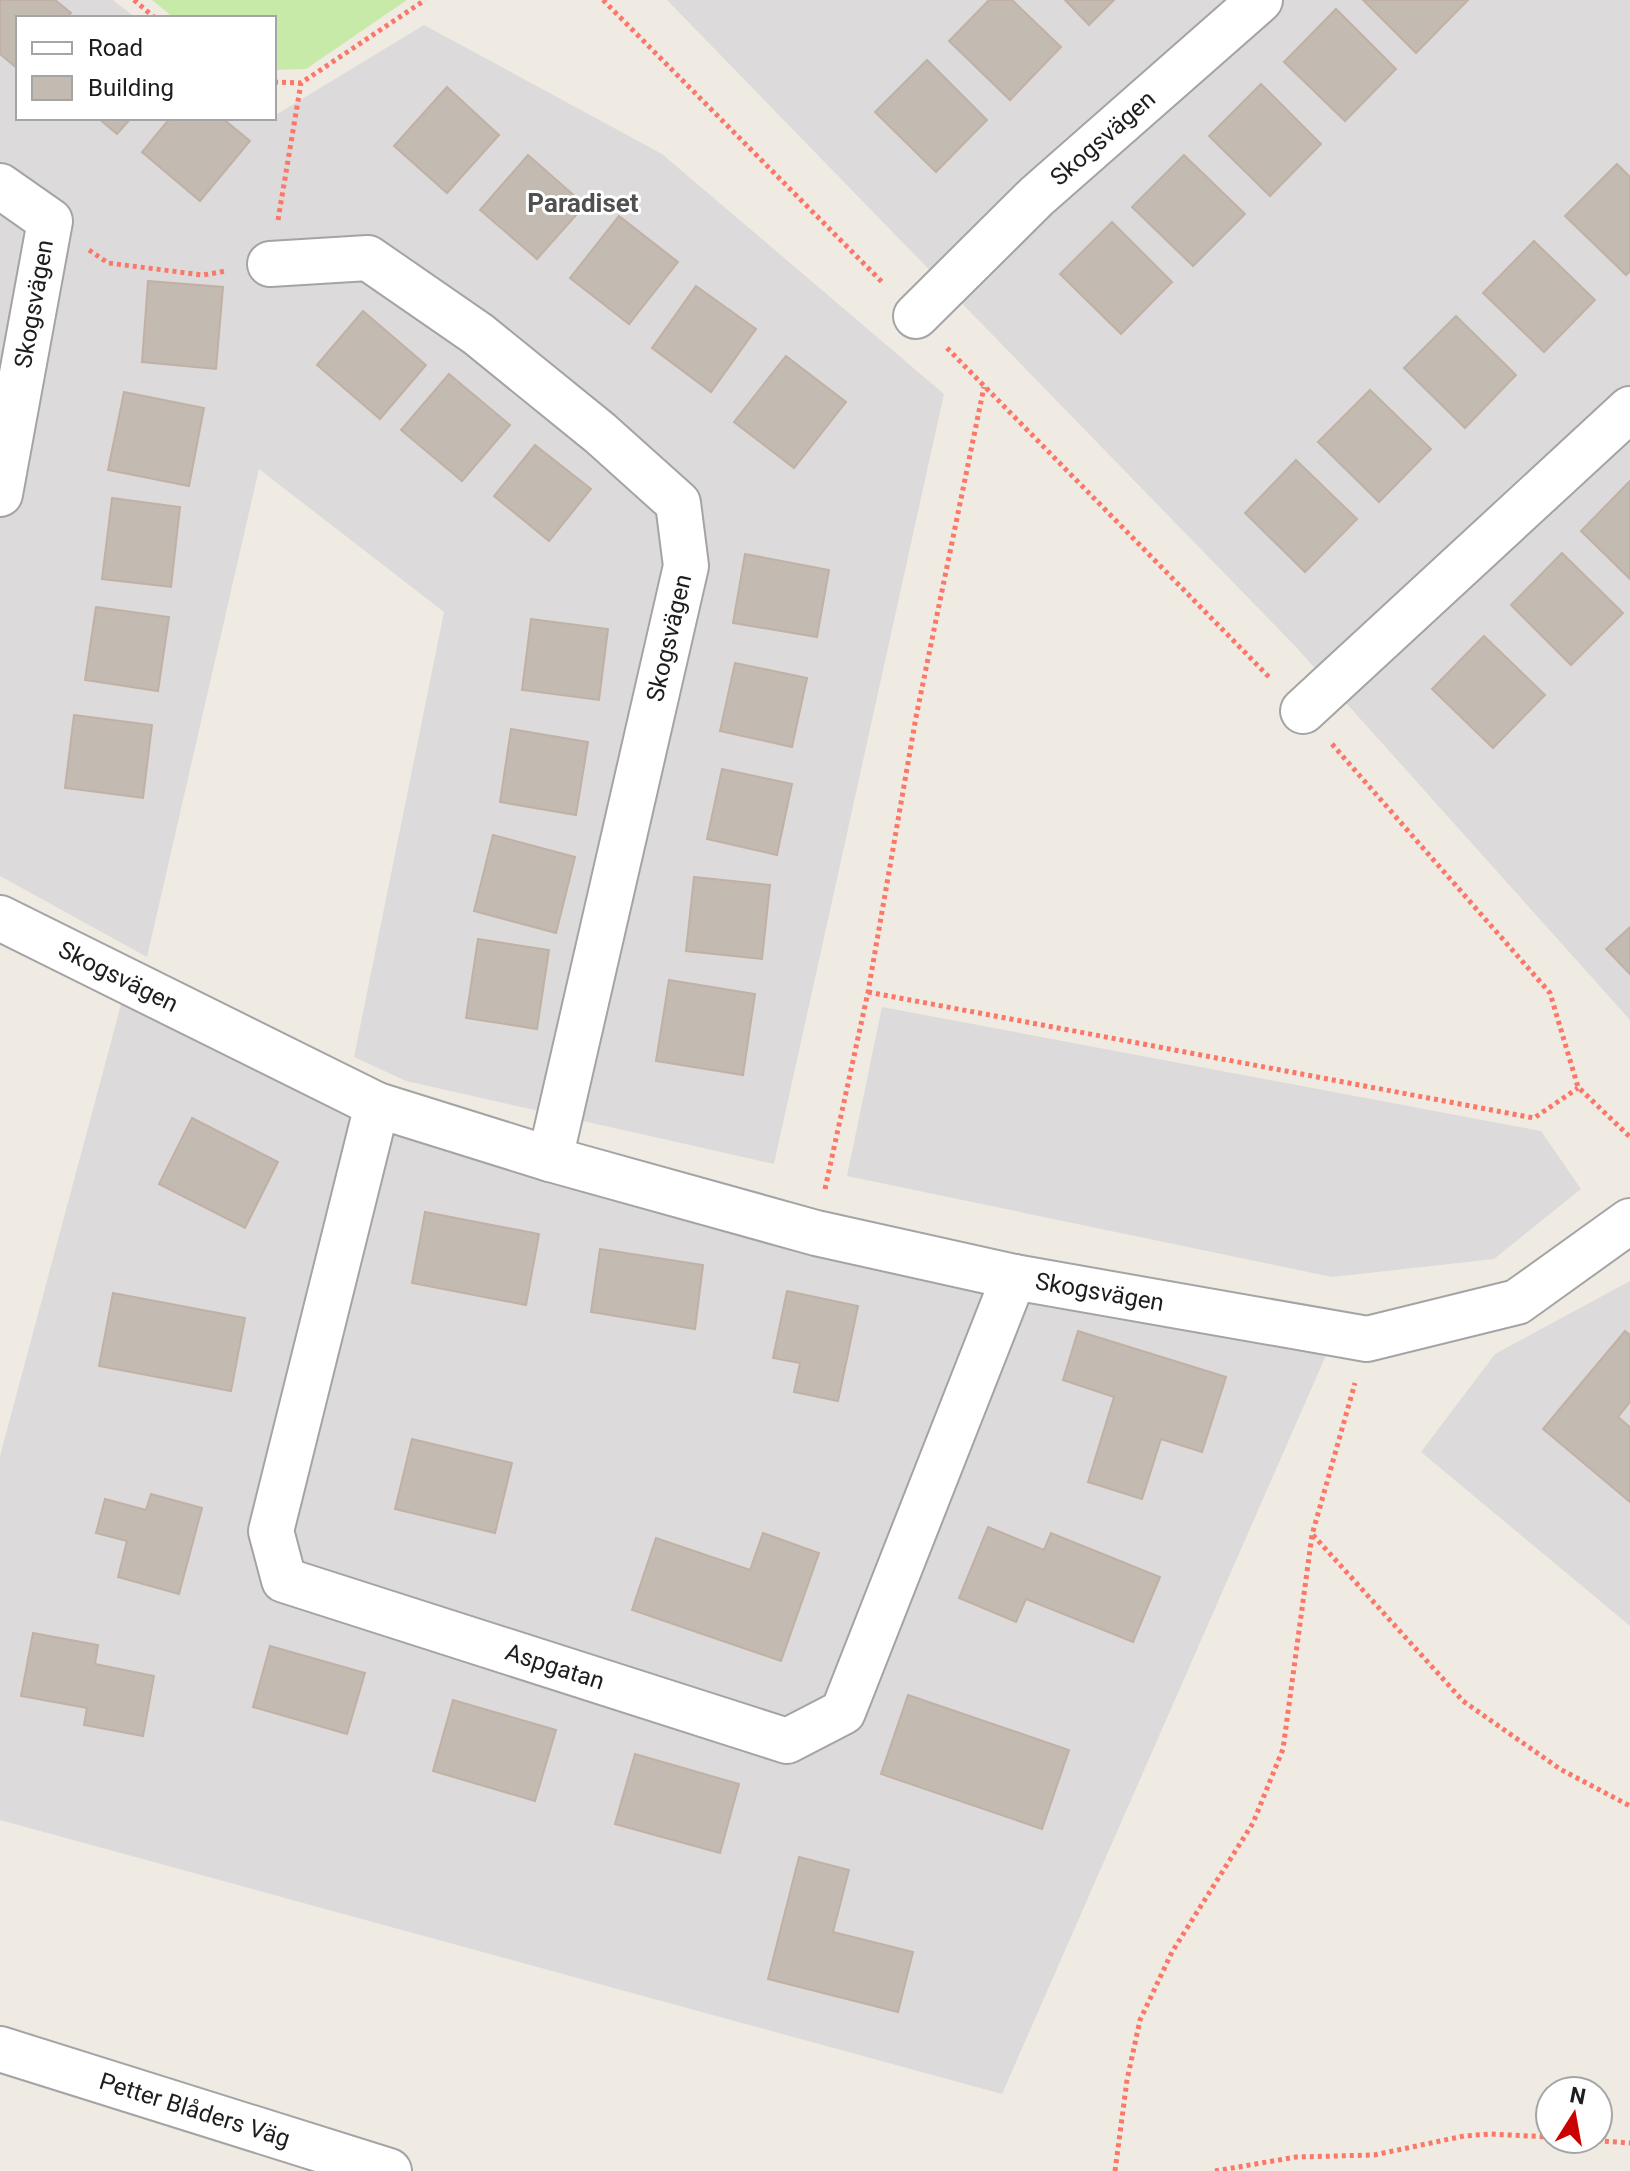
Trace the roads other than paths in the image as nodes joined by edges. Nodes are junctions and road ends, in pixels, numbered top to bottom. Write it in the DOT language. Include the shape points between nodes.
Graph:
graph roads {
  1 [pos="1260,0"];
  2 [pos="0,186"];
  3 [pos="270,264"];
  4 [pos="916,316"];
  5 [pos="1630,409"];
  6 [pos="0,494"];
  7 [pos="1303,711"];
  8 [pos="0,918"];
  9 [pos="377,1105"];
  10 [pos="550,1159"];
  11 [pos="1630,1221"];
  12 [pos="1014,1277"];
  13 [pos="0,2049"];
  14 [pos="387,2171"];
  1 -- 4 [label="street, Skogsvägen" via="1037,196"];
  2 -- 6 [label="street, Skogsvägen" via="50,221"];
  3 -- 10 [label="street, Skogsvägen" via="368,258 478,334 678,503 686,566"];
  5 -- 7 [label="street"];
  8 -- 9 [label="street, Skogsvägen"];
  9 -- 10 [label="street, Skogsvägen"];
  9 -- 12 [label="street, Aspgatan" via="271,1531 284,1580 787,1741 843,1712"];
  10 -- 12 [label="street, Skogsvägen" via="816,1233"];
  11 -- 12 [label="street, Skogsvägen" via="1517,1302 1367,1339"];
  13 -- 14 [label="street, Petter Blåders Väg"];
}
